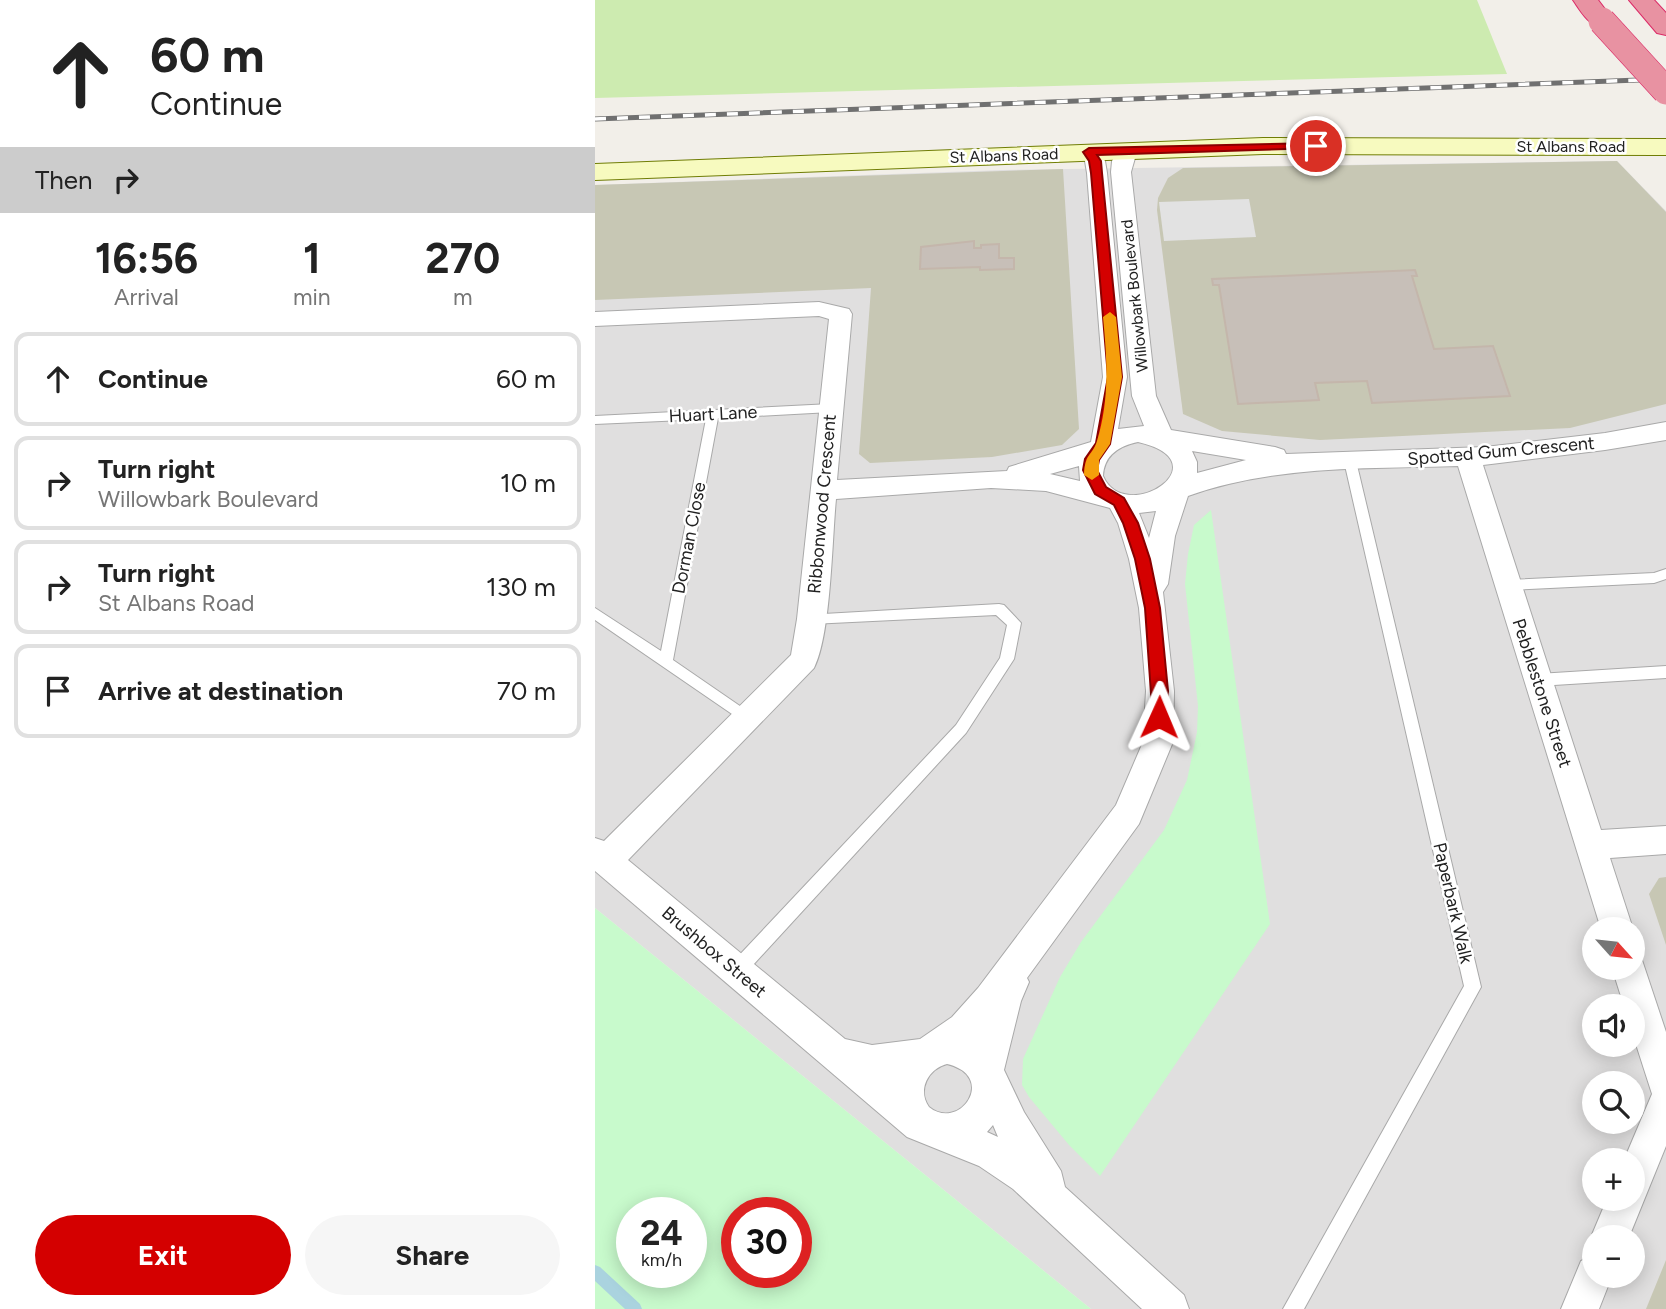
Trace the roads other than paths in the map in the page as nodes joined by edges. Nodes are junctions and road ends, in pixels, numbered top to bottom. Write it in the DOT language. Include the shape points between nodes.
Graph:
graph roads {
  1 [pos="1585,0"];
  2 [pos="1641,0"];
  3 [pos="1661,23"];
  4 [pos="1666,91"];
  5 [pos="1666,147"];
  6 [pos="1127,150"];
  7 [pos="1089,152"];
  8 [pos="595,172"];
  9 [pos="595,319"];
  10 [pos="831,408"];
  11 [pos="713,415"];
  12 [pos="595,420"];
  13 [pos="1666,431"];
  14 [pos="1163,438"];
  15 [pos="1100,447"];
  16 [pos="1468,457"];
  17 [pos="1343,461"];
  18 [pos="991,479"];
  19 [pos="824,490"];
  20 [pos="1178,490"];
  21 [pos="1115,500"];
  22 [pos="1666,574"];
  23 [pos="1508,585"];
  24 [pos="1153,608"];
  25 [pos="595,613"];
  26 [pos="810,619"];
  27 [pos="666,661"];
  28 [pos="1666,672"];
  29 [pos="1538,680"];
  30 [pos="748,719"];
  31 [pos="1666,840"];
  32 [pos="1590,845"];
  33 [pos="601,856"];
  34 [pos="1613,917"];
  35 [pos="1024,954"];
  36 [pos="736,971"];
  37 [pos="1633,980"];
  38 [pos="930,1053"];
  39 [pos="833,1054"];
  40 [pos="989,1074"];
  41 [pos="1666,1086"];
  42 [pos="1666,1102"];
  43 [pos="934,1128"];
  44 [pos="1645,1153"];
  45 [pos="1072,1217"];
  46 [pos="1588,1288"];
  47 [pos="1170,1309"];
  48 [pos="1293,1309"];
  49 [pos="1580,1309"];
  1 -- 4 [label="highway, bridge"];
  2 -- 3 [label="highway"];
  5 -- 6 [label="main road, St Albans Road" via="1395,145"];
  6 -- 7 [label="main road, St Albans Road"];
  6 -- 14 [label="street, Willowbark Boulevard" via="1121,172 1144,396"];
  7 -- 8 [label="main road, St Albans Road"];
  7 -- 15 [label="street, Willowbark Boulevard" via="1097,173 1115,377"];
  9 -- 10 [label="street, Ribbonwood Crescent" via="819,309 841,314"];
  10 -- 11 [label="lane, Huart Lane"];
  10 -- 19 [label="street, Ribbonwood Crescent"];
  11 -- 12 [label="lane, Huart Lane"];
  11 -- 27 [label="lane, Dorman Close"];
  13 -- 16 [label="street, Spotted Gum Crescent"];
  14 -- 15 [label="street" via="1125,435"];
  14 -- 17 [label="street, Spotted Gum Crescent" via="1224,450"];
  14 -- 20 [label="street" via="1184,455 1186,478"];
  15 -- 18 [label="street" via="1069,460"];
  15 -- 21 [label="street" via="1092,459 1093,481"];
  16 -- 17 [label="street, Spotted Gum Crescent"];
  16 -- 23 [label="street, Pebblestone Street"];
  17 -- 20 [label="street, Spotted Gum Crescent" via="1229,473"];
  17 -- 48 [label="lane, Paperbark Walk" via="1473,987"];
  18 -- 19 [label="street"];
  18 -- 21 [label="street" via="1047,482"];
  19 -- 26 [label="street, Ribbonwood Crescent"];
  20 -- 21 [label="street" via="1151,503"];
  20 -- 24 [label="street" via="1167,512 1158,552"];
  21 -- 24 [label="street" via="1131,523"];
  22 -- 23 [label="lane"];
  23 -- 29 [label="street, Pebblestone Street"];
  24 -- 35 [label="street" via="1160,691 1158,742 1128,814"];
  25 -- 27 [label="lane"];
  26 -- 30 [label="street, Ribbonwood Crescent" via="804,660"];
  26 -- 36 [label="lane" via="999,609 1014,623 1007,659 961,729"];
  27 -- 30 [label="lane"];
  28 -- 29 [label="lane"];
  29 -- 32 [label="street, Pebblestone Street"];
  30 -- 33 [label="street, Ribbonwood Crescent"];
  31 -- 32 [label="street"];
  32 -- 34 [label="street, Pebblestone Street"];
  33 -- 36 [label="street, Brushbox Street"];
  35 -- 38 [label="street" via="964,1029"];
  35 -- 40 [label="street" via="1004,1000"];
  36 -- 39 [label="street, Brushbox Street"];
  37 -- 41 [label="street"];
  38 -- 39 [label="street, Brushbox Street" via="872,1062"];
  38 -- 40 [label="street, Brushbox Street" via="960,1047 971,1051"];
  38 -- 43 [label="street" via="912,1070 906,1099 911,1114"];
  39 -- 43 [label="street, Brushbox Street"];
  40 -- 43 [label="street" via="985,1108 968,1125"];
  40 -- 45 [label="street, Brushbox Street" via="1011,1125"];
  42 -- 44 [label="street"];
  43 -- 45 [label="street, Brushbox Street" via="992,1153"];
  45 -- 47 [label="street, Brushbox Street"];
  46 -- 49 [label="street"];
}
